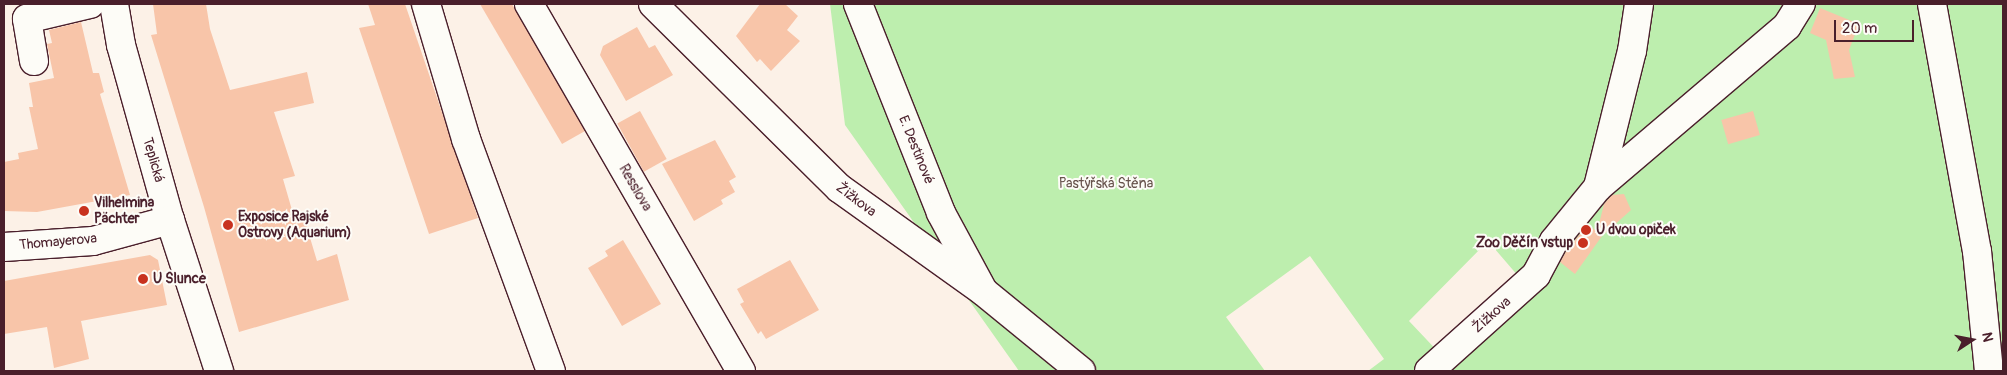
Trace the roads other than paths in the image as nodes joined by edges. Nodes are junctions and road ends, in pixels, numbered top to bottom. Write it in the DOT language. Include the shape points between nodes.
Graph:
graph roads {
  1 [pos="90,4"];
  2 [pos="114,4"];
  3 [pos="426,4"];
  4 [pos="529,4"];
  5 [pos="653,4"];
  6 [pos="858,4"];
  7 [pos="1639,4"];
  8 [pos="1801,4"];
  9 [pos="1932,4"];
  10 [pos="34,61"];
  11 [pos="1598,187"];
  12 [pos="170,220"];
  13 [pos="4,247"];
  14 [pos="984,292"];
  15 [pos="219,371"];
  16 [pos="551,371"];
  17 [pos="741,371"];
  18 [pos="1081,371"];
  19 [pos="1429,371"];
  20 [pos="1989,371"];
  1 -- 10 [label="street" via="27,19"];
  2 -- 12 [label="street, Teplická" via="120,45"];
  3 -- 16 [label="street" via="466,139"];
  4 -- 17 [label="street, Resslova"];
  5 -- 14 [label="street, Žižkova" via="839,188"];
  6 -- 14 [label="street, E. Destinové" via="941,213"];
  7 -- 11 [label="street" via="1632,51"];
  8 -- 11 [label="street" via="1787,26"];
  9 -- 20 [label="street" via="1977,251"];
  11 -- 19 [label="street, Žižkova" via="1547,253 1536,275"];
  12 -- 13 [label="street, Thomayerova" via="93,241"];
  12 -- 15 [label="street, Teplická"];
  14 -- 18 [label="street, Žižkova"];
}
